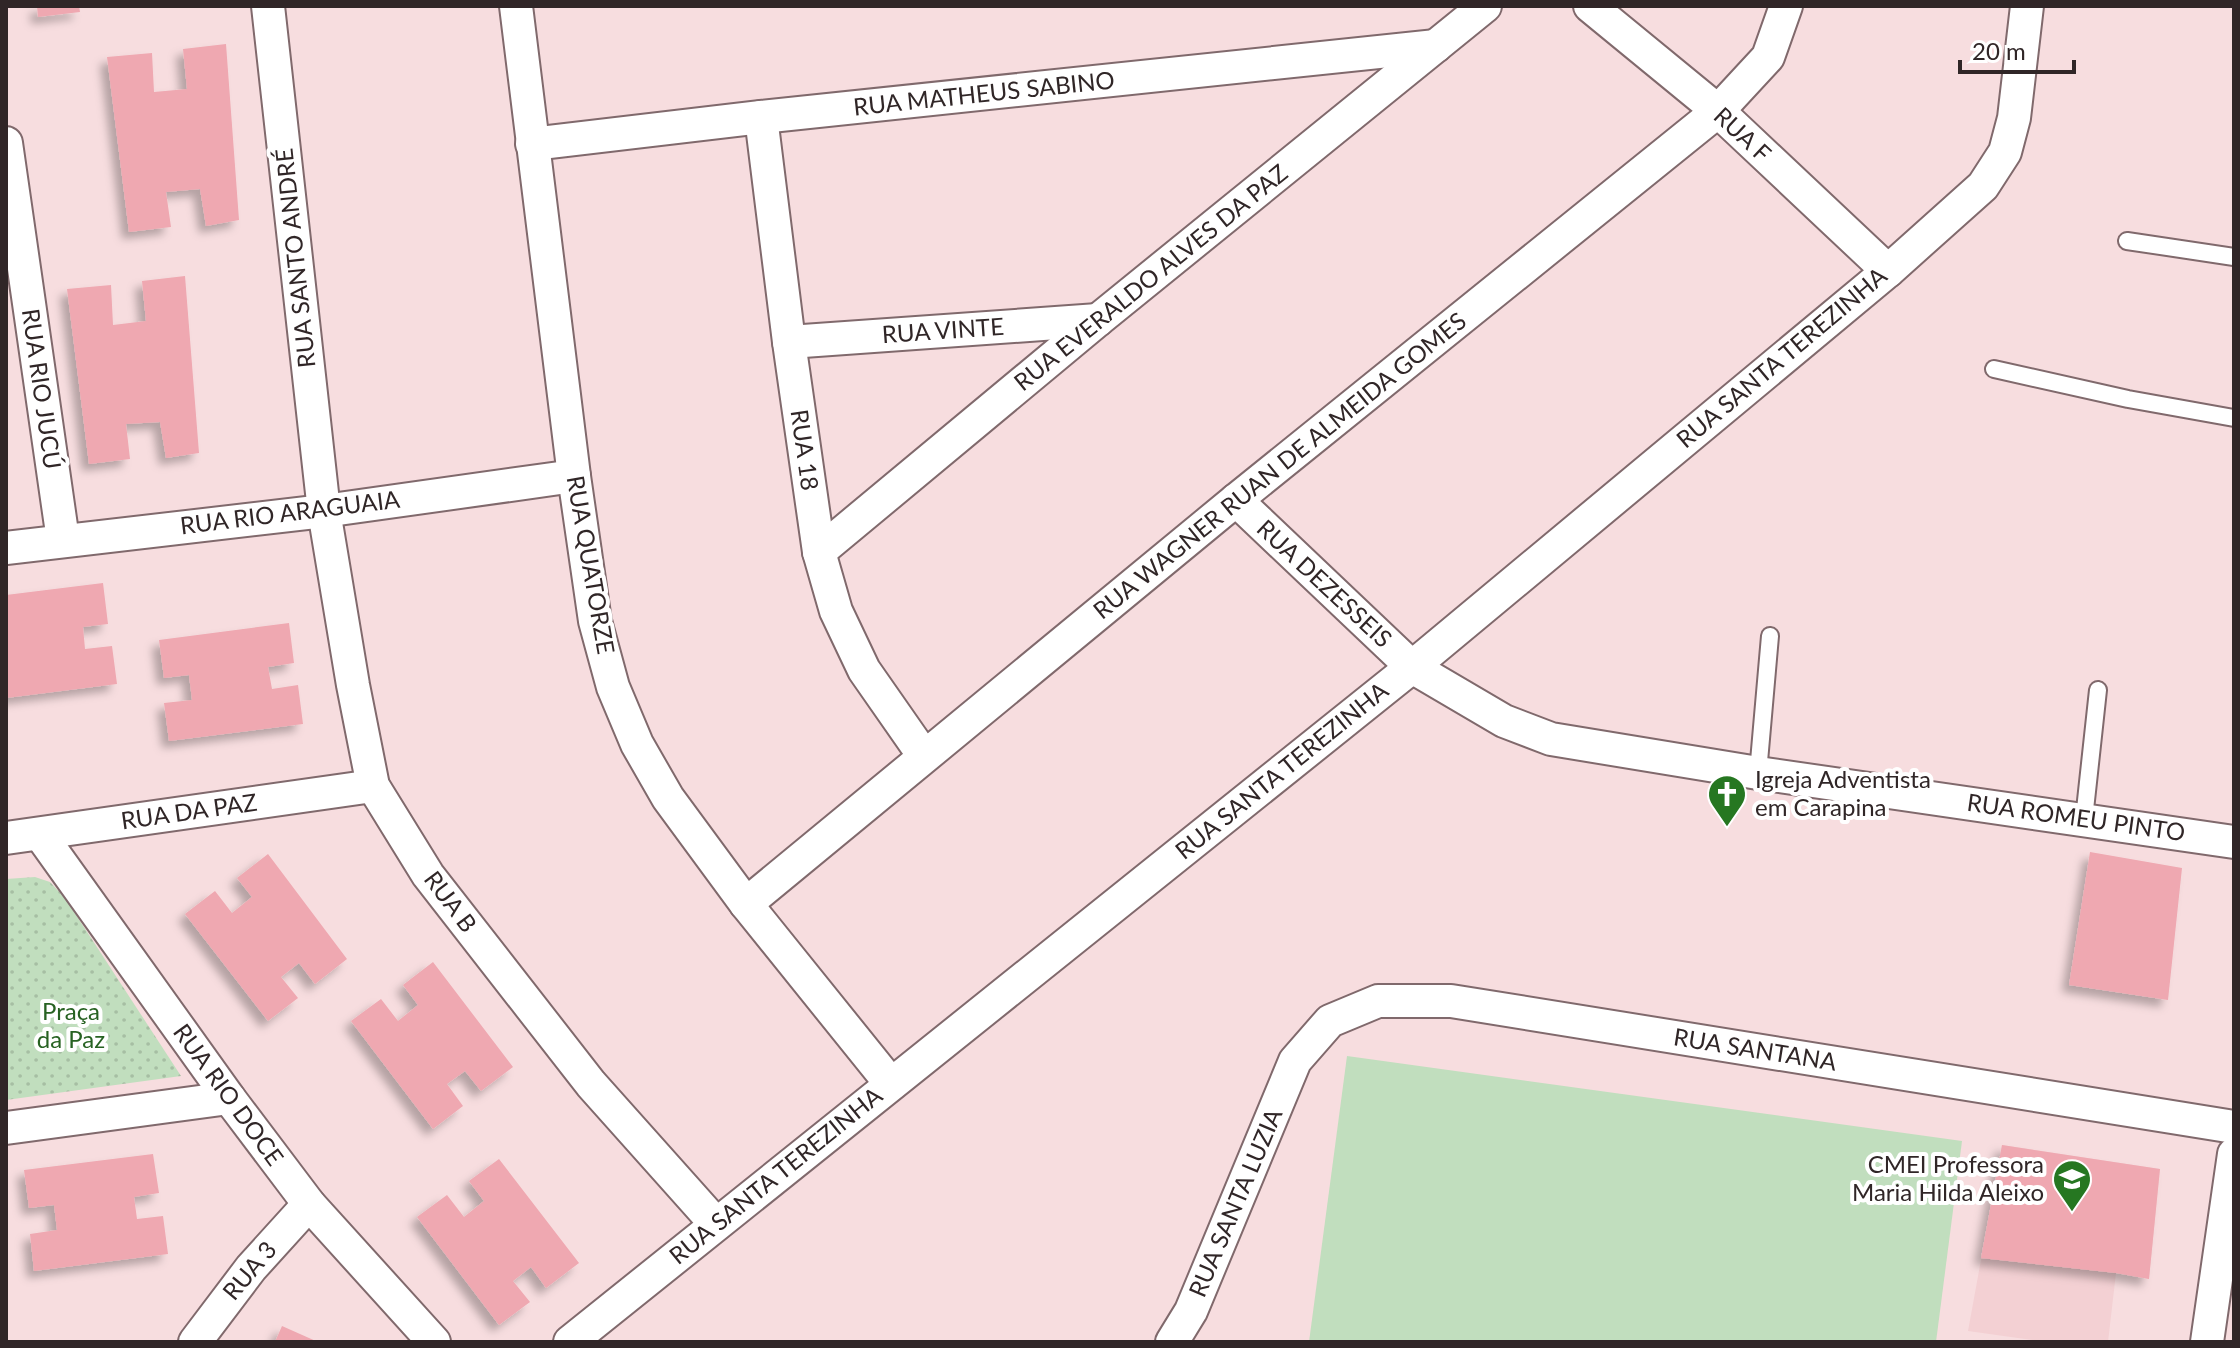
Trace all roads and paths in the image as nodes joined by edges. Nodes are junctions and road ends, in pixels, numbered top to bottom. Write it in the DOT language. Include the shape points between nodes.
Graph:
graph roads {
  1 [pos="268,6"];
  2 [pos="516,6"];
  3 [pos="1485,6"];
  4 [pos="1590,6"];
  5 [pos="1786,6"];
  6 [pos="2027,6"];
  7 [pos="1436,46"];
  8 [pos="1718,111"];
  9 [pos="761,117"];
  10 [pos="6,143"];
  11 [pos="532,144"];
  12 [pos="2127,241"];
  13 [pos="2234,257"];
  14 [pos="15,271"];
  15 [pos="1888,271"];
  16 [pos="1098,320"];
  17 [pos="789,342"];
  18 [pos="1994,369"];
  19 [pos="2234,418"];
  20 [pos="574,476"];
  21 [pos="1236,500"];
  22 [pos="324,511"];
  23 [pos="63,540"];
  24 [pos="6,548"];
  25 [pos="819,552"];
  26 [pos="1770,636"];
  27 [pos="1412,667"];
  28 [pos="2098,690"];
  29 [pos="924,756"];
  30 [pos="1758,773"];
  31 [pos="373,786"];
  32 [pos="2084,819"];
  33 [pos="40,834"];
  34 [pos="6,838"];
  35 [pos="2234,842"];
  36 [pos="746,904"];
  37 [pos="1295,1061"];
  38 [pos="891,1084"];
  39 [pos="229,1098"];
  40 [pos="2234,1127"];
  41 [pos="6,1128"];
  42 [pos="2234,1154"];
  43 [pos="309,1204"];
  44 [pos="716,1224"];
  45 [pos="195,1342"];
  46 [pos="434,1342"];
  47 [pos="570,1342"];
  48 [pos="1172,1342"];
  49 [pos="2207,1342"];
  1 -- 22 [label="street, RUA SANTO ANDRÉ"];
  2 -- 11 [label="street, RUA QUATORZE"];
  3 -- 7 [label="street, RUA EVERALDO ALVES DA PAZ"];
  4 -- 8 [label="street, RUA F"];
  5 -- 8 [label="street, RUA WAGNER RUAN DE ALMEIDA GOMES" via="1768,57"];
  6 -- 15 [label="street, RUA SANTA TEREZINHA" via="2005,152 1983,186"];
  7 -- 9 [label="street, RUA MATHEUS SABINO"];
  7 -- 16 [label="street, RUA EVERALDO ALVES DA PAZ"];
  8 -- 15 [label="street, RUA F"];
  8 -- 21 [label="street, RUA WAGNER RUAN DE ALMEIDA GOMES"];
  9 -- 11 [label="street, RUA MATHEUS SABINO"];
  9 -- 17 [label="street, RUA 18"];
  10 -- 14 [label="street, RUA RIO JUCÚ"];
  11 -- 20 [label="street, RUA QUATORZE"];
  12 -- 13 [label="lane"];
  14 -- 23 [label="street, RUA RIO JUCÚ"];
  15 -- 27 [label="street, RUA SANTA TEREZINHA"];
  16 -- 17 [label="street, RUA VINTE"];
  16 -- 25 [label="street, RUA EVERALDO ALVES DA PAZ"];
  17 -- 25 [label="street, RUA 18"];
  18 -- 19 [label="lane"];
  20 -- 22 [label="street, RUA RIO ARAGUAIA"];
  20 -- 36 [label="street, RUA QUATORZE" via="595,621 613,687 668,798"];
  21 -- 27 [label="street, RUA DEZESSEIS"];
  21 -- 29 [label="street, RUA WAGNER RUAN DE ALMEIDA GOMES"];
  22 -- 23 [label="street, RUA RIO ARAGUAIA"];
  22 -- 31 [label="street, RUA B"];
  23 -- 24 [label="street, RUA RIO ARAGUAIA"];
  25 -- 29 [label="street, RUA 18" via="836,611 864,670"];
  26 -- 30 [label="lane"];
  27 -- 30 [label="street, RUA ROMEU PINTO" via="1504,721 1551,739"];
  27 -- 38 [label="street, RUA SANTA TEREZINHA"];
  28 -- 32 [label="lane"];
  29 -- 36 [label="street, RUA WAGNER RUAN DE ALMEIDA GOMES"];
  30 -- 32 [label="street, RUA ROMEU PINTO"];
  31 -- 33 [label="street, RUA DA PAZ"];
  31 -- 44 [label="street, RUA B" via="428,875 591,1084"];
  32 -- 35 [label="street, RUA ROMEU PINTO"];
  33 -- 34 [label="street, RUA DA PAZ"];
  33 -- 39 [label="street, RUA RIO DOCE"];
  36 -- 38 [label="street, RUA QUATORZE"];
  37 -- 40 [label="street, RUA SANTANA" via="1330,1021 1378,1001 1451,1001"];
  37 -- 48 [label="street, RUA SANTA LUZIA" via="1191,1311"];
  38 -- 44 [label="street, RUA SANTA TEREZINHA"];
  39 -- 41 [label="street"];
  39 -- 43 [label="street, RUA RIO DOCE"];
  42 -- 49 [label="street"];
  43 -- 45 [label="street, RUA 3"];
  43 -- 46 [label="street, RUA RIO DOCE"];
  44 -- 47 [label="street, RUA SANTA TEREZINHA"];
}
